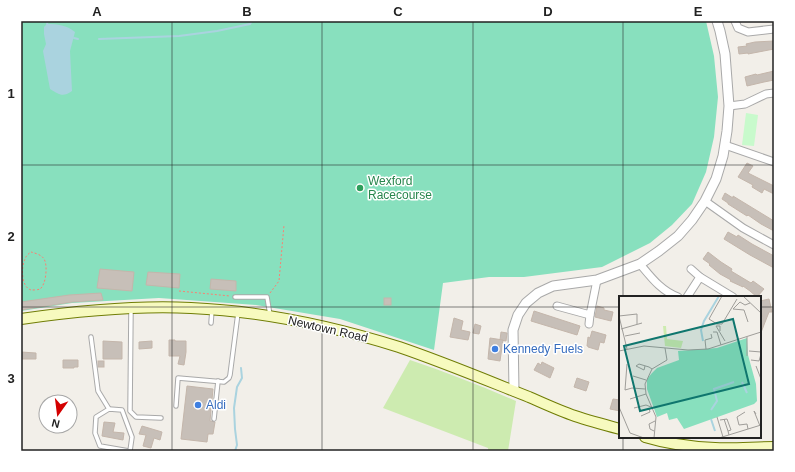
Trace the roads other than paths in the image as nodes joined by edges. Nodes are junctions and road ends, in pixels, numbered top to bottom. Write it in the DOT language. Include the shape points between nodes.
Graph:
graph roads {
  1 [pos="717,21"];
  2 [pos="735,21"];
  3 [pos="774,29"];
  4 [pos="774,93"];
  5 [pos="729,106"];
  6 [pos="725,145"];
  7 [pos="774,162"];
  8 [pos="705,201"];
  9 [pos="774,245"];
  10 [pos="640,264"];
  11 [pos="691,269"];
  12 [pos="700,277"];
  13 [pos="597,280"];
  14 [pos="676,296"];
  15 [pos="688,296"];
  16 [pos="731,296"];
  17 [pos="235,297"];
  18 [pos="557,306"];
  19 [pos="131,308"];
  20 [pos="212,309"];
  21 [pos="238,312"];
  22 [pos="590,315"];
  23 [pos="270,316"];
  24 [pos="21,319"];
  25 [pos="211,323"];
  26 [pos="589,324"];
  27 [pos="91,337"];
  28 [pos="218,381"];
  29 [pos="514,391"];
  30 [pos="176,406"];
  31 [pos="109,409"];
  32 [pos="161,418"];
  33 [pos="214,418"];
  34 [pos="619,429"];
  35 [pos="648,438"];
  36 [pos="774,446"];
  37 [pos="130,451"];
  1 -- 5 [label="street" via="725,54"];
  2 -- 3 [label="street" via="738,28 748,32"];
  4 -- 5 [label="street" via="745,104"];
  5 -- 6 [label="street"];
  6 -- 7 [label="street"];
  6 -- 8 [label="street" via="716,179"];
  8 -- 9 [label="street" via="743,228"];
  8 -- 10 [label="street" via="678,236"];
  10 -- 13 [label="street"];
  10 -- 14 [label="street" via="659,286"];
  11 -- 12 [label="street"];
  12 -- 15 [label="street"];
  12 -- 16 [label="street"];
  13 -- 22 [label="street"];
  13 -- 29 [label="street" via="553,286 538,293 526,303 518,315 513,330"];
  17 -- 23 [label="lane" via="267,297"];
  18 -- 22 [label="street"];
  19 -- 20 [label="main road, Newtown Road"];
  19 -- 24 [label="main road, Newtown Road" via="68,312"];
  19 -- 32 [label="lane" via="130,411 136,417"];
  20 -- 21 [label="main road, Newtown Road"];
  20 -- 25 [label="lane"];
  21 -- 23 [label="main road, Newtown Road"];
  21 -- 28 [label="lane" via="230,375 224,382"];
  22 -- 26 [label="street"];
  23 -- 29 [label="main road, Newtown Road" via="359,335 439,361"];
  27 -- 31 [label="lane" via="98,391"];
  28 -- 30 [label="lane" via="178,378"];
  28 -- 33 [label="lane"];
  29 -- 34 [label="main road, Newtown Road" via="575,416"];
  31 -- 37 [label="lane" via="122,410 132,437"];
  31 -- 37 [label="lane" via="96,416 95,433 100,446"];
  35 -- 36 [label="main road" via="717,448"];
}
